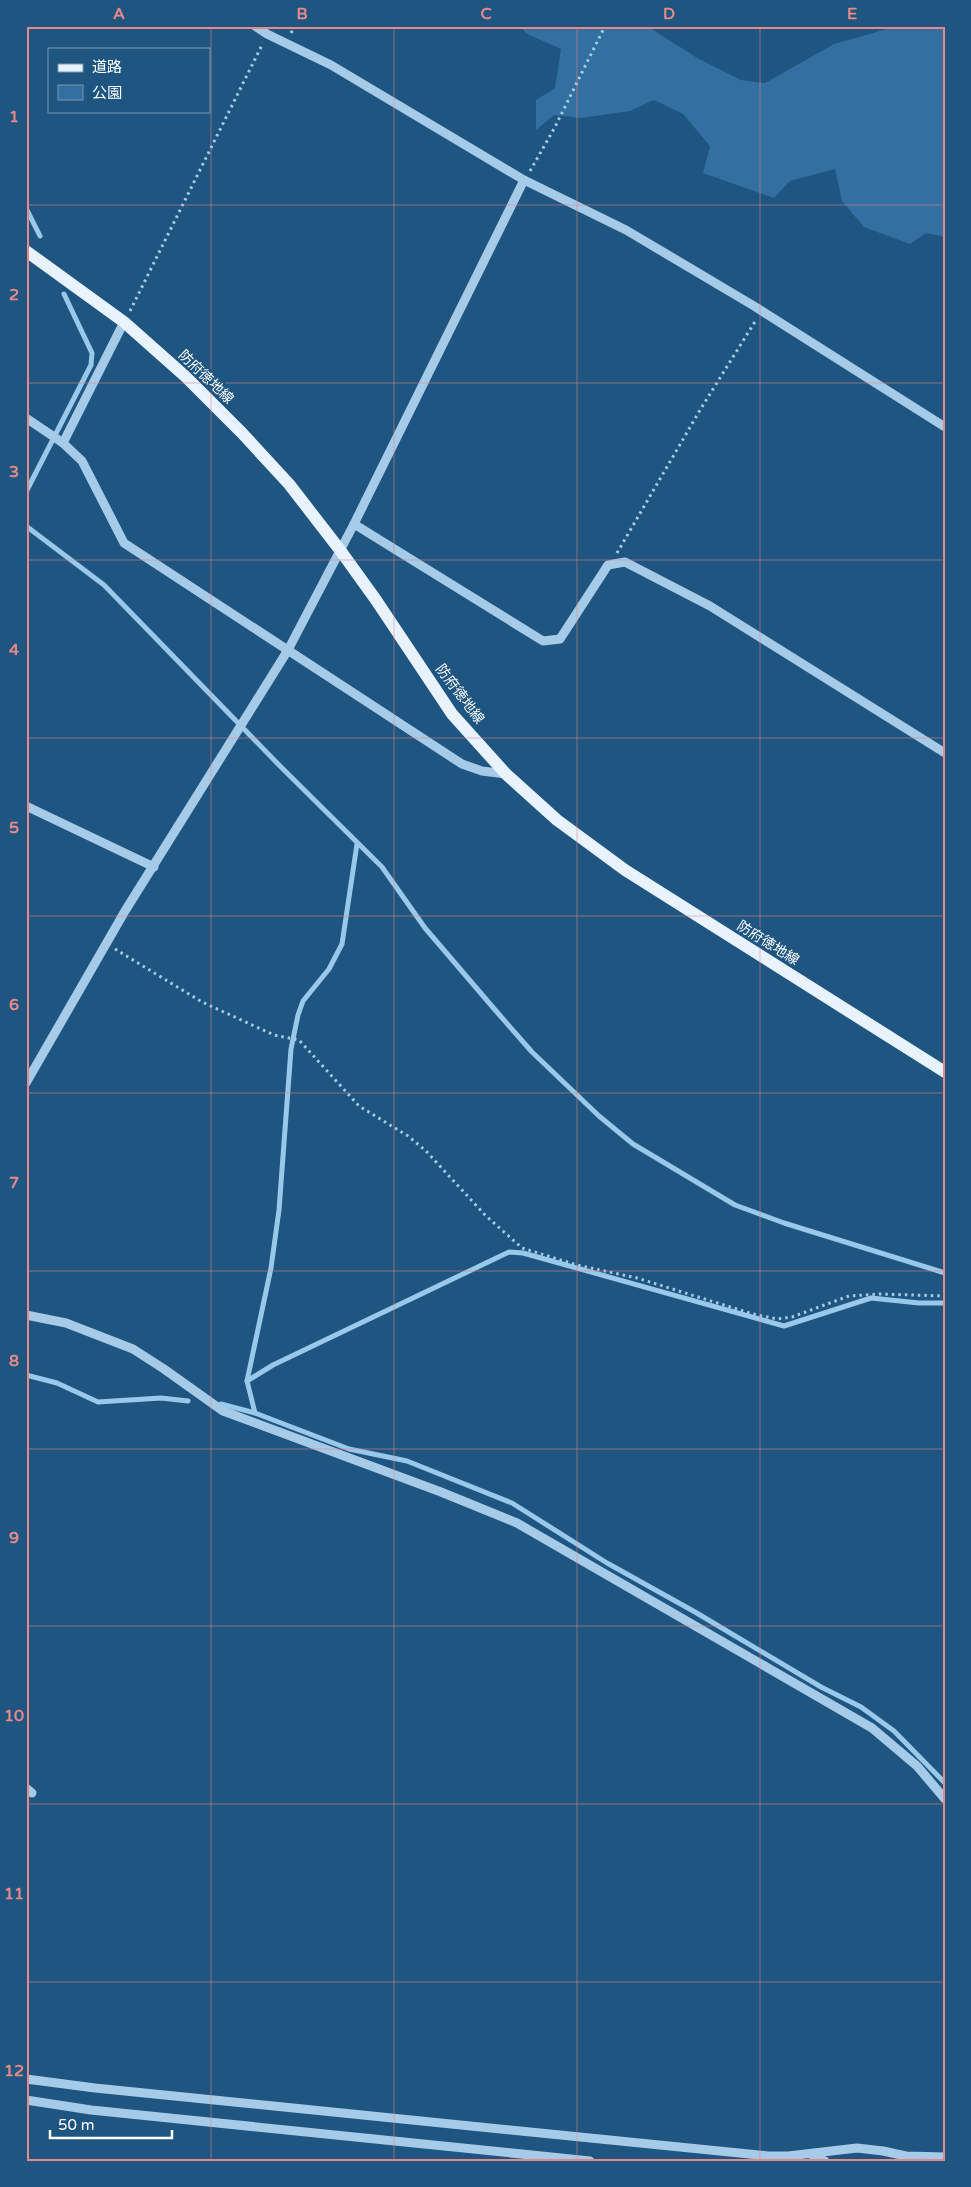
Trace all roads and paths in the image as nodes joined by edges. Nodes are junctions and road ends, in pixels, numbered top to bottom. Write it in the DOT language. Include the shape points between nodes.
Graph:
graph roads {
  1 [pos="255,26"];
  2 [pos="605,26"];
  3 [pos="267,34"];
  4 [pos="524,180"];
  5 [pos="26,252"];
  6 [pos="761,311"];
  7 [pos="124,322"];
  8 [pos="26,418"];
  9 [pos="945,427"];
  10 [pos="63,443"];
  11 [pos="354,524"];
  12 [pos="340,550"];
  13 [pos="616,563"];
  14 [pos="288,650"];
  15 [pos="945,753"];
  16 [pos="506,774"];
  17 [pos="26,806"];
  18 [pos="154,867"];
  19 [pos="107,944"];
  20 [pos="943,1067"];
  21 [pos="26,1084"];
  22 [pos="945,1296"];
  23 [pos="26,1315"];
  24 [pos="945,1799"];
  25 [pos="26,2079"];
  26 [pos="26,2100"];
  27 [pos="810,2154"];
  28 [pos="945,2157"];
  29 [pos="590,2161"];
  30 [pos="825,2161"];
  1 -- 3 [label="street"];
  2 -- 4 [label="path" via="555,127"];
  3 -- 4 [label="street" via="332,65"];
  3 -- 7 [label="path"];
  4 -- 6 [label="street" via="626,230"];
  4 -- 11 [label="street"];
  5 -- 7 [label="main road, 防府徳地線"];
  6 -- 9 [label="street"];
  6 -- 13 [label="path" via="617,551"];
  7 -- 10 [label="street"];
  7 -- 12 [label="main road, 防府徳地線" via="242,433 289,484"];
  8 -- 10 [label="street"];
  10 -- 14 [label="street" via="82,461 124,543"];
  11 -- 12 [label="street"];
  11 -- 13 [label="street" via="543,641 560,639 608,565"];
  12 -- 14 [label="street"];
  12 -- 16 [label="main road, 防府徳地線" via="452,714"];
  13 -- 15 [label="street" via="625,562 710,606"];
  14 -- 16 [label="street" via="462,764"];
  14 -- 18 [label="street"];
  16 -- 20 [label="main road, 防府徳地線" via="557,820 624,870"];
  17 -- 18 [label="street"];
  18 -- 19 [label="street"];
  19 -- 21 [label="street"];
  19 -- 22 [label="path" via="202,1002 274,1035 299,1040 359,1106 426,1151 485,1215 522,1248 777,1319 792,1317 848,1296"];
  23 -- 24 [label="street" via="66,1323 133,1349 223,1411 517,1523 872,1728 917,1766"];
  25 -- 27 [label="street" via="768,2156"];
  26 -- 29 [label="street" via="91,2110"];
  27 -- 28 [label="street" via="857,2148 906,2156"];
  27 -- 30 [label="street"];
}
